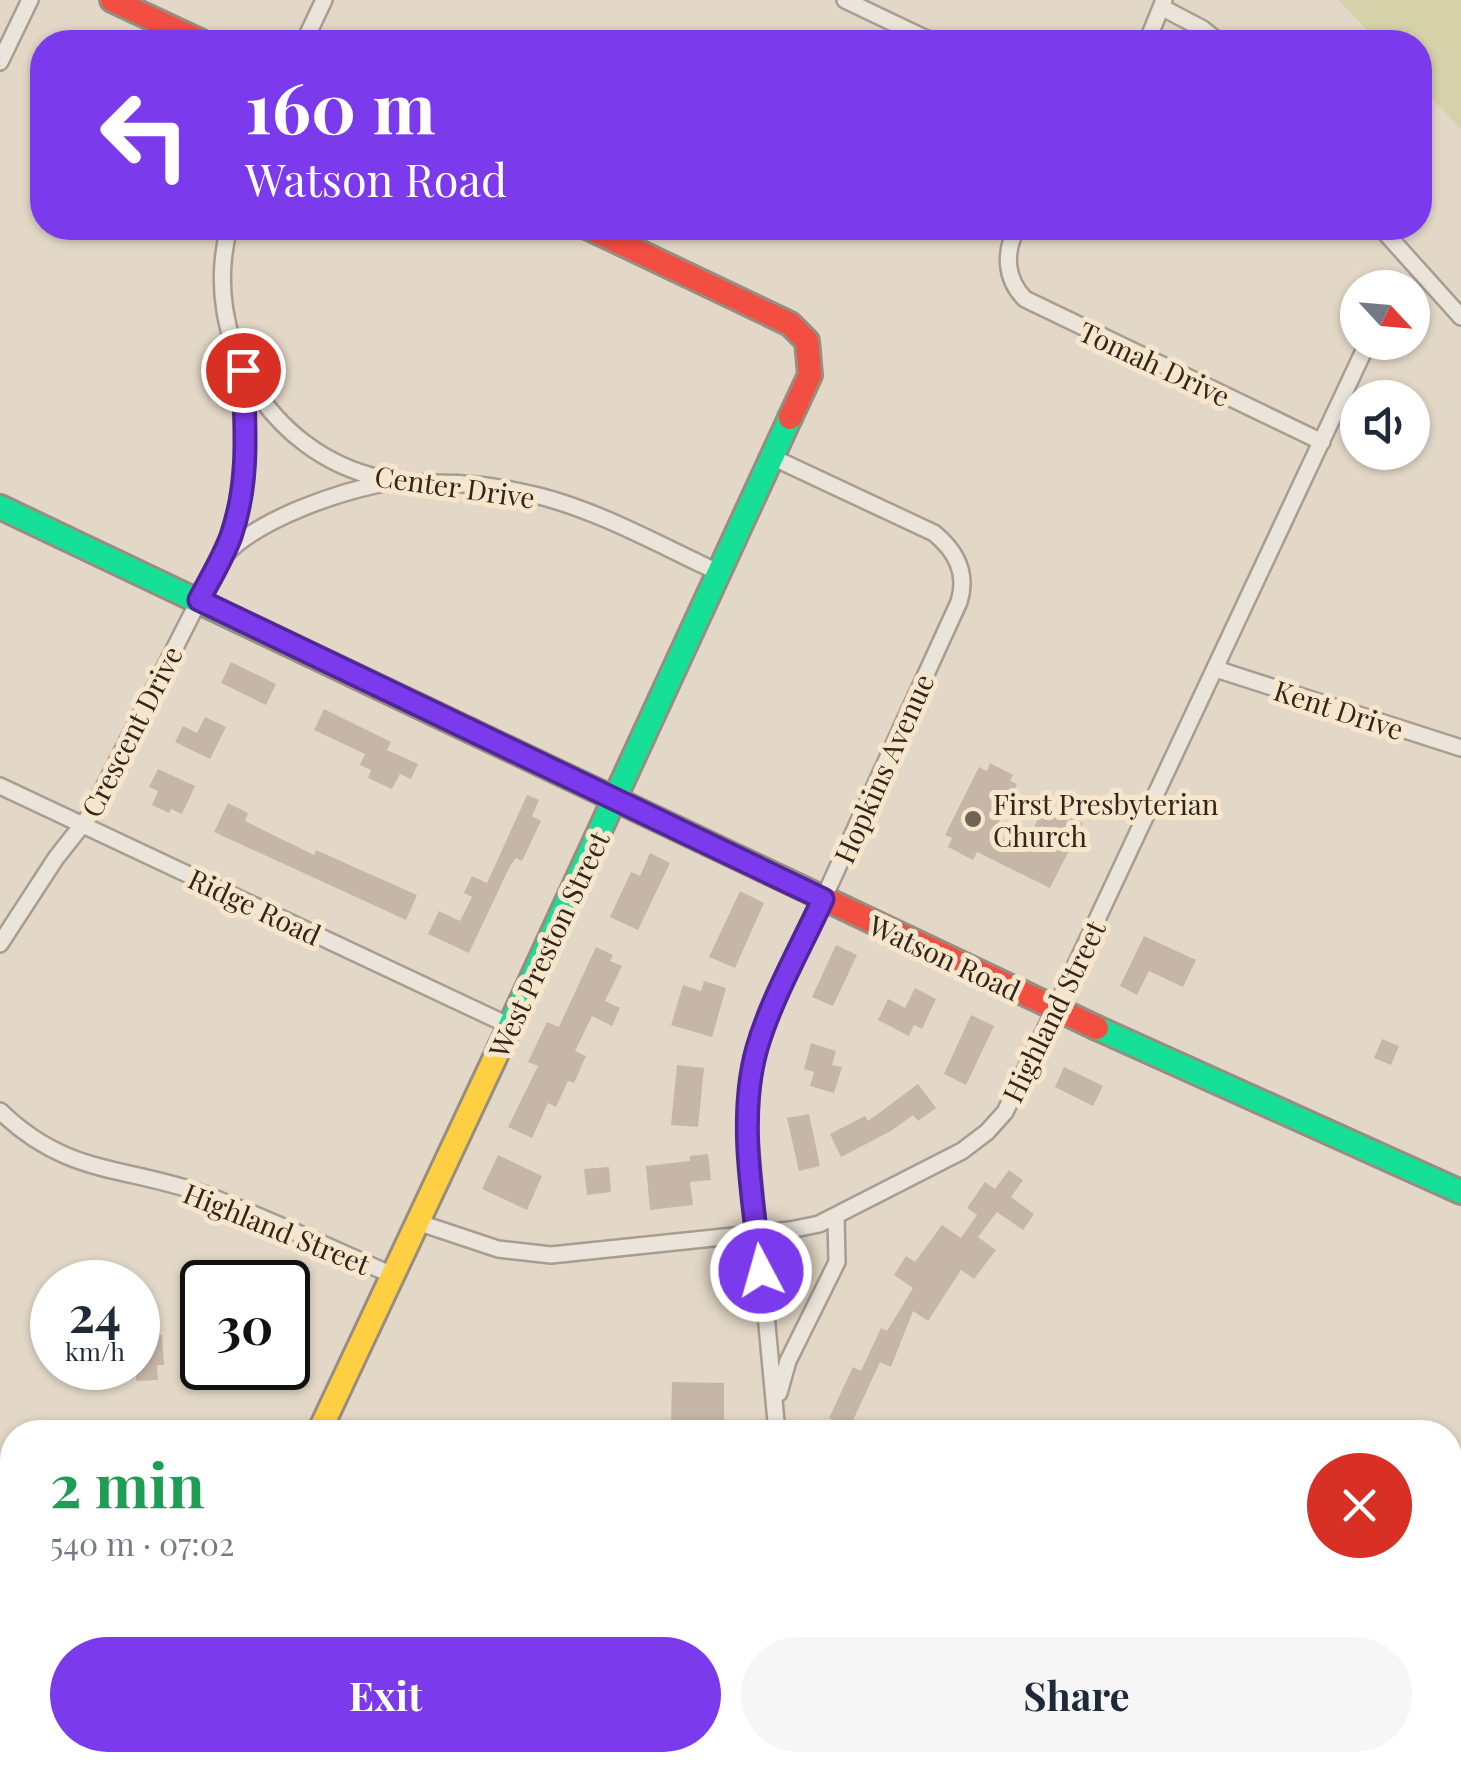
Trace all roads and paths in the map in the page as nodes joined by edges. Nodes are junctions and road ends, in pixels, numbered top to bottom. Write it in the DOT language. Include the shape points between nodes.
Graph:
graph roads {
  1 [pos="30,0"];
  2 [pos="112,0"];
  3 [pos="324,0"];
  4 [pos="845,0"];
  5 [pos="1164,4"];
  6 [pos="176,30"];
  7 [pos="310,30"];
  8 [pos="908,30"];
  9 [pos="1152,30"];
  10 [pos="1203,30"];
  11 [pos="0,62"];
  12 [pos="226,240"];
  13 [pos="614,240"];
  14 [pos="1012,240"];
  15 [pos="1388,240"];
  16 [pos="1408,270"];
  17 [pos="1430,293"];
  18 [pos="1461,317"];
  19 [pos="1360,360"];
  20 [pos="243,370"];
  21 [pos="1322,442"];
  22 [pos="774,458"];
  23 [pos="396,482"];
  24 [pos="0,506"];
  25 [pos="219,562"];
  26 [pos="720,574"];
  27 [pos="199,600"];
  28 [pos="1216,669"];
  29 [pos="1461,748"];
  30 [pos="0,786"];
  31 [pos="616,798"];
  32 [pos="84,825"];
  33 [pos="823,899"];
  34 [pos="0,944"];
  35 [pos="1056,1009"];
  36 [pos="510,1026"];
  37 [pos="0,1111"];
  38 [pos="1461,1192"];
  39 [pos="836,1218"];
  40 [pos="417,1222"];
  41 [pos="757,1234"];
  42 [pos="392,1274"];
  43 [pos="324,1420"];
  44 [pos="777,1420"];
  45 [pos="777,1420"];
  1 -- 11 [label="street"];
  2 -- 6 [label="street"];
  3 -- 7 [label="street"];
  4 -- 8 [label="street"];
  5 -- 9 [label="street"];
  5 -- 10 [label="street"];
  12 -- 20 [label="street, Center Drive" via="223,305"];
  13 -- 22 [label="street, West Preston Street" via="790,324 807,341 810,376"];
  14 -- 21 [label="street, Tomah Drive" via="1008,266 1015,288 1038,307"];
  15 -- 16 [label="street"];
  17 -- 18 [label="street"];
  19 -- 21 [label="street, Highland Street"];
  20 -- 23 [label="street, Center Drive" via="264,404 301,440 343,466"];
  20 -- 25 [label="street, Crescent Drive" via="244,482"];
  21 -- 28 [label="street, Highland Street"];
  22 -- 26 [label="street, West Preston Street"];
  22 -- 33 [label="street, Hopkins Avenue" via="934,533 962,572 958,602"];
  23 -- 25 [label="street, Crescent Drive" via="282,518"];
  23 -- 26 [label="street, Center Drive" via="498,487 544,497"];
  24 -- 27 [label="street, Watson Road"];
  25 -- 27 [label="street, Crescent Drive"];
  26 -- 31 [label="street, West Preston Street"];
  27 -- 31 [label="street, Watson Road"];
  27 -- 32 [label="street, Crescent Drive"];
  28 -- 29 [label="street, Kent Drive"];
  28 -- 35 [label="street, Highland Street"];
  30 -- 32 [label="street, Ridge Road"];
  31 -- 33 [label="street, Watson Road"];
  31 -- 36 [label="street, West Preston Street"];
  32 -- 34 [label="street, Crescent Drive"];
  32 -- 36 [label="street, Ridge Road"];
  33 -- 35 [label="street, Watson Road"];
  33 -- 41 [label="street, Hopkins Avenue" via="762,1033 752,1073 748,1122"];
  35 -- 38 [label="street, Watson Road"];
  35 -- 39 [label="street, Highland Street" via="1004,1112 987,1132"];
  36 -- 40 [label="street, West Preston Street"];
  37 -- 42 [label="street, Highland Street" via="61,1155 208,1196"];
  39 -- 41 [label="street, Highland Street"];
  39 -- 45 [label="street, Hopkins Avenue" via="837,1262 788,1361"];
  40 -- 41 [label="street, Highland Street" via="538,1255"];
  40 -- 42 [label="street, West Preston Street"];
  41 -- 44 [label="street, Hopkins Avenue"];
  42 -- 43 [label="street, West Preston Street"];
}
